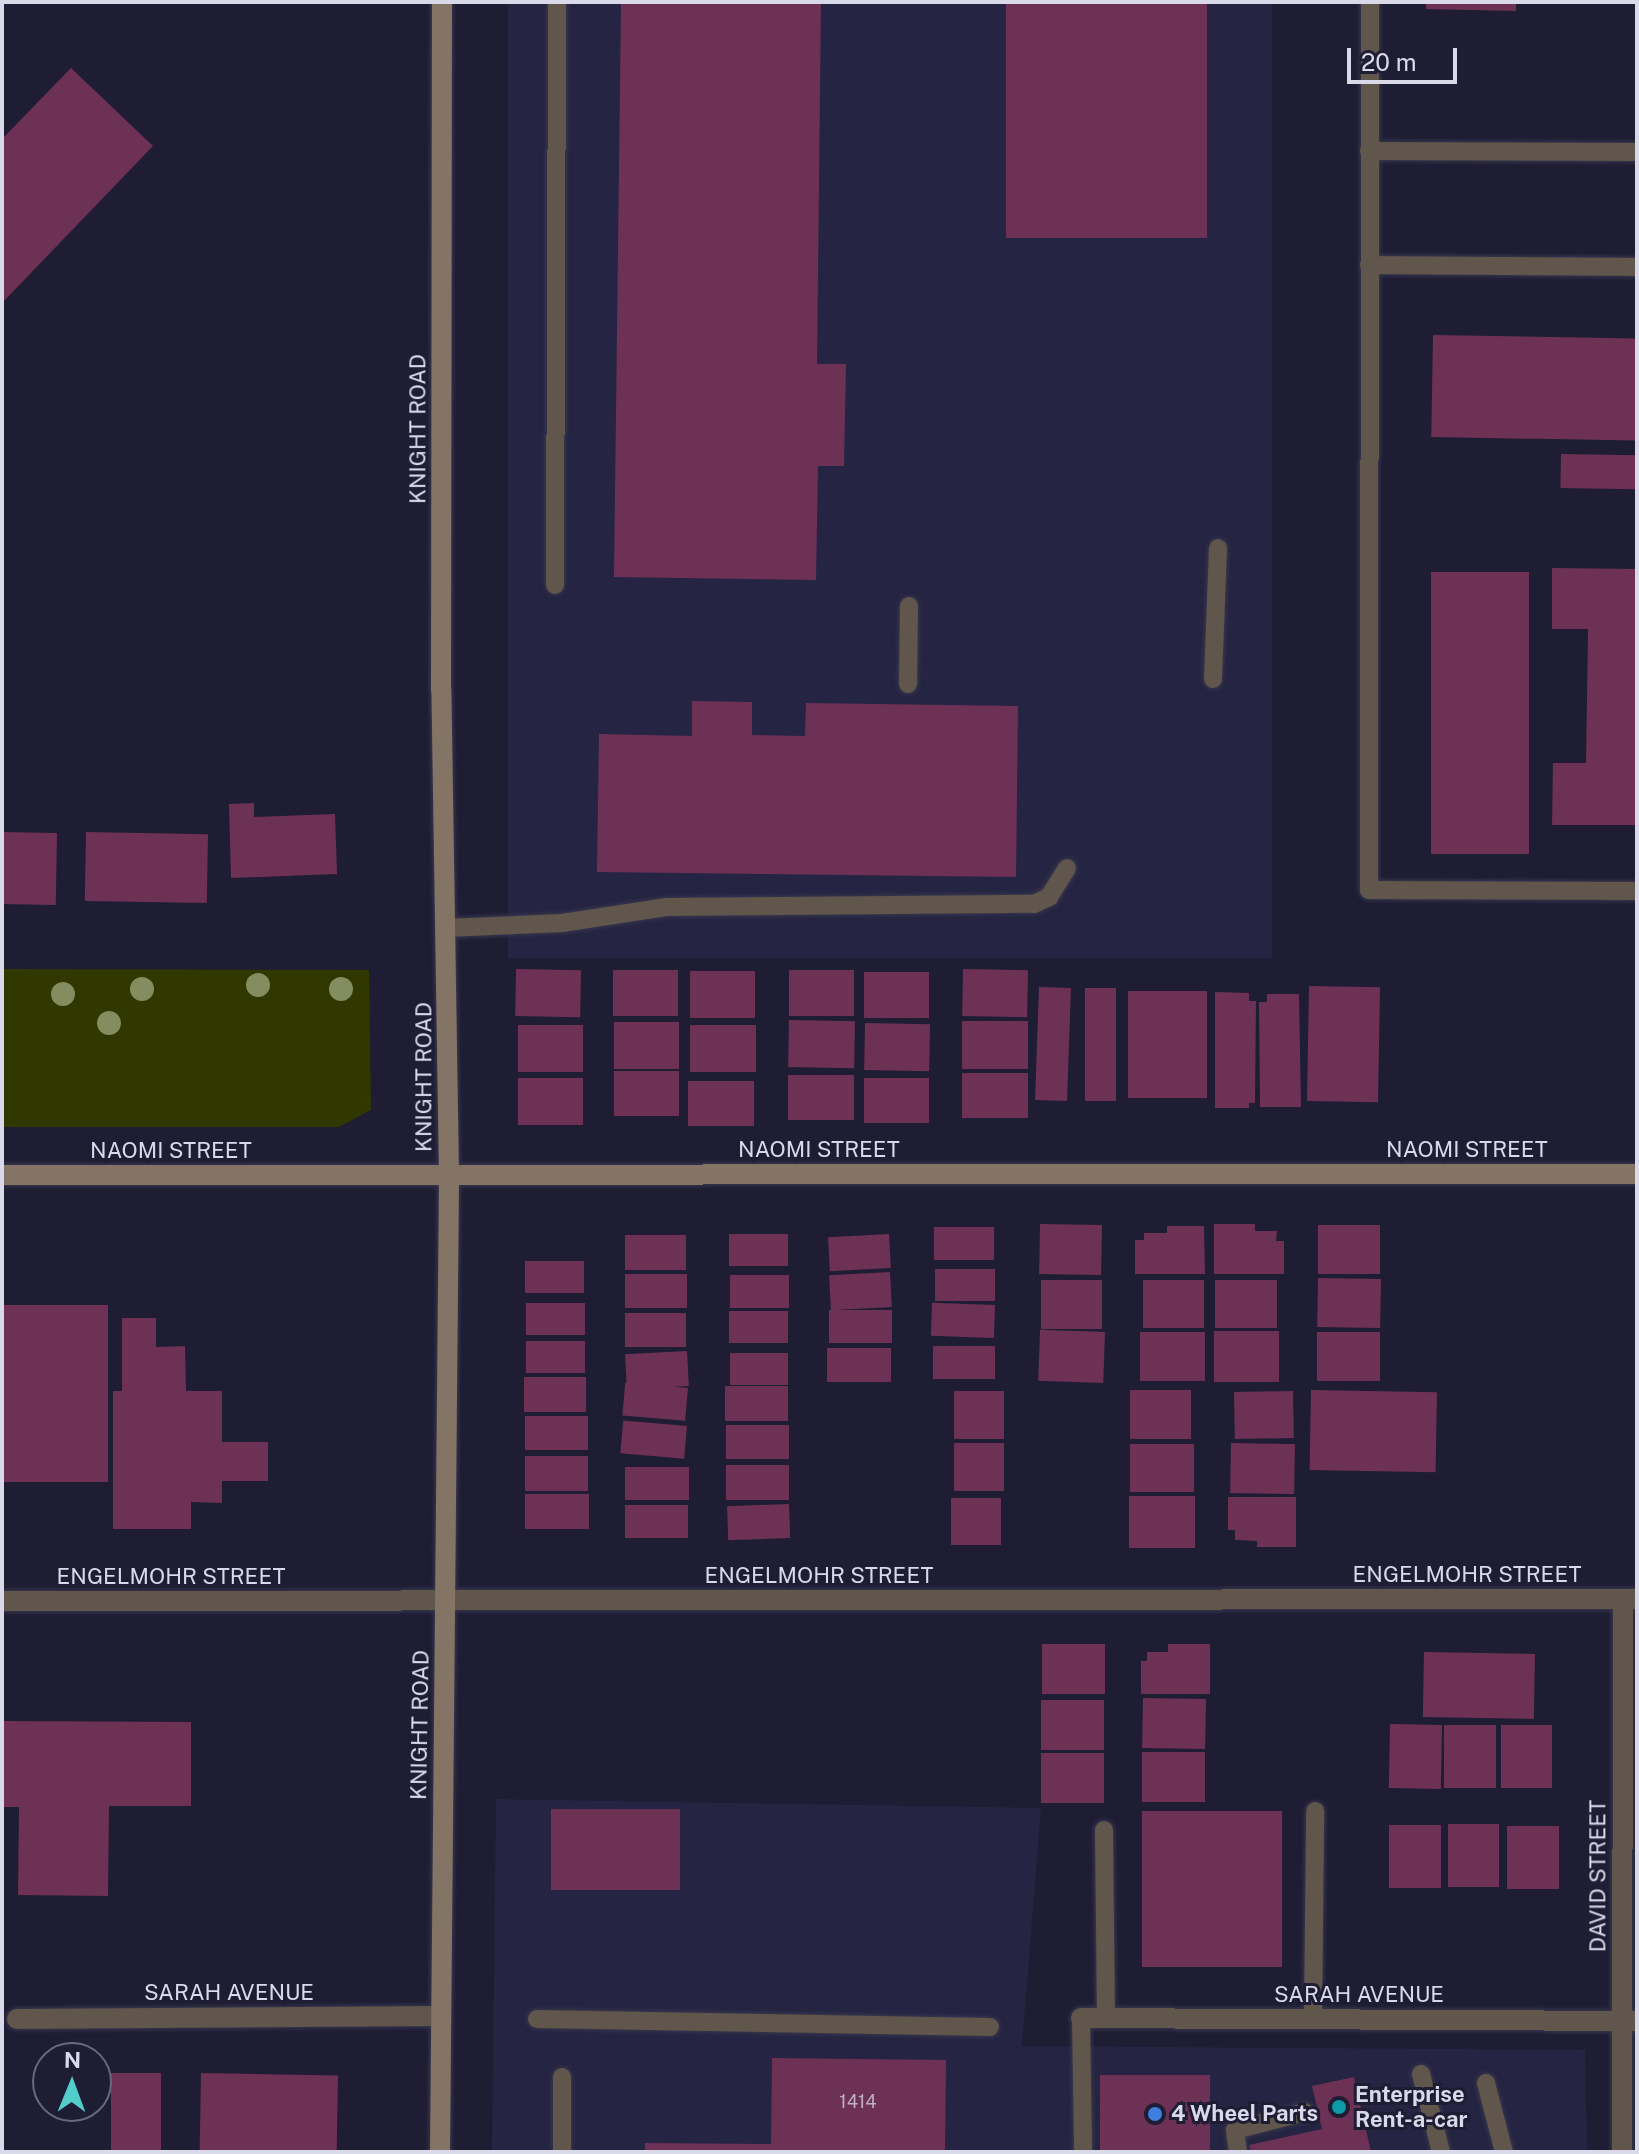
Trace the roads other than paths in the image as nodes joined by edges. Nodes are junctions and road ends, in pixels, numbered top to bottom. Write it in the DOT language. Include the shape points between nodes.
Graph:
graph roads {
  1 [pos="442,2"];
  2 [pos="557,2"];
  3 [pos="1370,2"];
  4 [pos="1369,151"];
  5 [pos="1637,152"];
  6 [pos="1369,265"];
  7 [pos="1637,267"];
  8 [pos="1218,548"];
  9 [pos="555,585"];
  10 [pos="909,606"];
  11 [pos="1213,679"];
  12 [pos="908,684"];
  13 [pos="1067,868"];
  14 [pos="1637,891"];
  15 [pos="447,928"];
  16 [pos="1637,1174"];
  17 [pos="2,1175"];
  18 [pos="449,1175"];
  19 [pos="1630,1599"];
  20 [pos="2,1601"];
  21 [pos="446,1601"];
  22 [pos="1315,1811"];
  23 [pos="1104,1830"];
  24 [pos="440,2016"];
  25 [pos="1081,2018"];
  26 [pos="1106,2018"];
  27 [pos="17,2019"];
  28 [pos="537,2019"];
  29 [pos="1313,2019"];
  30 [pos="1630,2021"];
  31 [pos="990,2027"];
  32 [pos="1421,2074"];
  33 [pos="562,2077"];
  34 [pos="1486,2083"];
  35 [pos="1305,2112"];
  36 [pos="440,2152"];
  37 [pos="562,2152"];
  38 [pos="1083,2152"];
  39 [pos="1238,2152"];
  40 [pos="1441,2152"];
  41 [pos="1504,2152"];
  42 [pos="1622,2152"];
  1 -- 15 [label="street, KNIGHT ROAD" via="441,689"];
  2 -- 9 [label="lane"];
  3 -- 4 [label="lane"];
  4 -- 5 [label="lane"];
  4 -- 6 [label="lane"];
  6 -- 7 [label="lane"];
  6 -- 14 [label="lane" via="1369,890"];
  8 -- 11 [label="lane"];
  10 -- 12 [label="lane"];
  13 -- 15 [label="lane" via="1049,897 1034,904 666,907 562,923"];
  15 -- 18 [label="street, KNIGHT ROAD"];
  16 -- 18 [label="street, NAOMI STREET"];
  17 -- 18 [label="street, NAOMI STREET"];
  18 -- 21 [label="street, KNIGHT ROAD"];
  19 -- 21 [label="street, ENGELMOHR STREET"];
  19 -- 30 [label="street, DAVID STREET"];
  20 -- 21 [label="street, ENGELMOHR STREET"];
  21 -- 24 [label="street, KNIGHT ROAD"];
  22 -- 29 [label="lane"];
  23 -- 26 [label="lane"];
  24 -- 27 [label="street, SARAH AVENUE"];
  24 -- 36 [label="street, KNIGHT ROAD"];
  25 -- 26 [label="street, SARAH AVENUE"];
  25 -- 38 [label="lane"];
  26 -- 29 [label="street, SARAH AVENUE"];
  28 -- 31 [label="lane"];
  29 -- 30 [label="street, SARAH AVENUE"];
  30 -- 42 [label="street, DAVID STREET"];
  32 -- 40 [label="lane"];
  33 -- 37 [label="lane"];
  34 -- 41 [label="lane"];
  35 -- 39 [label="lane" via="1235,2130"];
}
